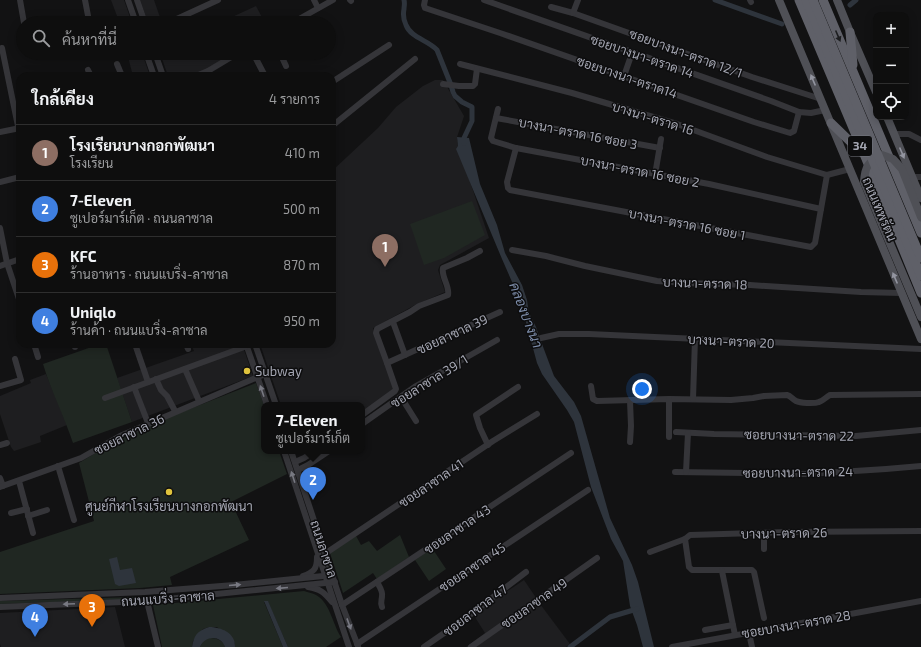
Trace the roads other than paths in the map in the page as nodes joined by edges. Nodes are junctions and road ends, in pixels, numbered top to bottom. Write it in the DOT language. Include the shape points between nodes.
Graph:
graph roads {
  1 [pos="20,0"];
  2 [pos="85,0"];
  3 [pos="128,0"];
  4 [pos="137,0"];
  5 [pos="218,0"];
  6 [pos="314,0"];
  7 [pos="333,0"];
  8 [pos="425,0"];
  9 [pos="484,0"];
  10 [pos="578,0"];
  11 [pos="779,0"];
  12 [pos="799,0"];
  13 [pos="806,0"];
  14 [pos="813,0"];
  15 [pos="823,0"];
  16 [pos="837,0"];
  17 [pos="551,6"];
  18 [pos="318,8"];
  19 [pos="573,13"];
  20 [pos="23,16"];
  21 [pos="88,16"];
  22 [pos="134,16"];
  23 [pos="143,16"];
  24 [pos="183,16"];
  25 [pos="304,16"];
  26 [pos="850,32"];
  27 [pos="389,45"];
  28 [pos="2,48"];
  29 [pos="632,53"];
  30 [pos="415,59"];
  31 [pos="148,60"];
  32 [pos="158,60"];
  33 [pos="226,60"];
  34 [pos="258,60"];
  35 [pos="283,60"];
  36 [pos="117,64"];
  37 [pos="460,64"];
  38 [pos="286,66"];
  39 [pos="477,69"];
  40 [pos="120,72"];
  41 [pos="153,72"];
  42 [pos="162,72"];
  43 [pos="206,72"];
  44 [pos="264,72"];
  45 [pos="854,74"];
  46 [pos="624,76"];
  47 [pos="336,79"];
  48 [pos="443,84"];
  49 [pos="873,85"];
  50 [pos="821,100"];
  51 [pos="498,109"];
  52 [pos="825,110"];
  53 [pos="800,112"];
  54 [pos="16,114"];
  55 [pos="496,118"];
  56 [pos="888,120"];
  57 [pos="336,123"];
  58 [pos="830,123"];
  59 [pos="16,129"];
  60 [pos="0,132"];
  61 [pos="894,134"];
  62 [pos="662,139"];
  63 [pos="921,140"];
  64 [pos="516,148"];
  65 [pos="660,148"];
  66 [pos="864,154"];
  67 [pos="850,169"];
  68 [pos="655,175"];
  69 [pos="827,175"];
  70 [pos="912,177"];
  71 [pos="921,177"];
  72 [pos="16,178"];
  73 [pos="0,182"];
  74 [pos="921,198"];
  75 [pos="821,208"];
  76 [pos="921,217"];
  77 [pos="0,228"];
  78 [pos="921,233"];
  79 [pos="512,250"];
  80 [pos="480,251"];
  81 [pos="921,258"];
  82 [pos="16,261"];
  83 [pos="7,263"];
  84 [pos="0,266"];
  85 [pos="921,276"];
  86 [pos="16,290"];
  87 [pos="902,293"];
  88 [pos="921,293"];
  89 [pos="500,312"];
  90 [pos="921,316"];
  91 [pos="392,322"];
  92 [pos="541,338"];
  93 [pos="695,339"];
  94 [pos="921,339"];
  95 [pos="497,340"];
  96 [pos="35,348"];
  97 [pos="136,348"];
  98 [pos="238,348"];
  99 [pos="247,348"];
  100 [pos="256,348"];
  101 [pos="921,349"];
  102 [pos="405,355"];
  103 [pos="38,357"];
  104 [pos="15,359"];
  105 [pos="387,363"];
  106 [pos="185,369"];
  107 [pos="265,374"];
  108 [pos="257,377"];
  109 [pos="156,379"];
  110 [pos="148,382"];
  111 [pos="0,386"];
  112 [pos="590,386"];
  113 [pos="134,387"];
  114 [pos="518,388"];
  115 [pos="921,394"];
  116 [pos="401,397"];
  117 [pos="105,398"];
  118 [pos="670,399"];
  119 [pos="693,399"];
  120 [pos="199,401"];
  121 [pos="630,401"];
  122 [pos="266,402"];
  123 [pos="275,402"];
  124 [pos="176,411"];
  125 [pos="365,413"];
  126 [pos="537,414"];
  127 [pos="416,421"];
  128 [pos="365,422"];
  129 [pos="148,423"];
  130 [pos="921,430"];
  131 [pos="676,432"];
  132 [pos="688,433"];
  133 [pos="669,437"];
  134 [pos="630,442"];
  135 [pos="7,443"];
  136 [pos="0,445"];
  137 [pos="488,445"];
  138 [pos="571,453"];
  139 [pos="285,454"];
  140 [pos="292,454"];
  141 [pos="310,454"];
  142 [pos="324,454"];
  143 [pos="295,462"];
  144 [pos="58,466"];
  145 [pos="921,466"];
  146 [pos="298,470"];
  147 [pos="675,472"];
  148 [pos="686,472"];
  149 [pos="0,478"];
  150 [pos="19,481"];
  151 [pos="1,487"];
  152 [pos="588,490"];
  153 [pos="27,509"];
  154 [pos="47,510"];
  155 [pos="11,513"];
  156 [pos="28,516"];
  157 [pos="74,520"];
  158 [pos="921,531"];
  159 [pos="33,533"];
  160 [pos="764,533"];
  161 [pos="685,538"];
  162 [pos="315,546"];
  163 [pos="764,549"];
  164 [pos="650,552"];
  165 [pos="326,553"];
  166 [pos="597,558"];
  167 [pos="722,570"];
  168 [pos="526,572"];
  169 [pos="333,575"];
  170 [pos="325,576"];
  171 [pos="292,579"];
  172 [pos="335,582"];
  173 [pos="377,582"];
  174 [pos="328,584"];
  175 [pos="296,587"];
  176 [pos="139,592"];
  177 [pos="0,598"];
  178 [pos="139,601"];
  179 [pos="147,601"];
  180 [pos="921,601"];
  181 [pos="342,605"];
  182 [pos="382,606"];
  183 [pos="0,607"];
  184 [pos="337,612"];
  185 [pos="764,618"];
  186 [pos="733,625"];
  187 [pos="705,630"];
  188 [pos="749,633"];
  189 [pos="735,635"];
  190 [pos="357,646"];
  191 [pos="158,647"];
  192 [pos="349,647"];
  193 [pos="424,647"];
  194 [pos="471,647"];
  195 [pos="674,647"];
  196 [pos="752,647"];
  1 -- 20 [label="street"];
  2 -- 21 [label="street"];
  3 -- 22 [label="street"];
  4 -- 23 [label="street"];
  5 -- 24 [label="street"];
  6 -- 18 [label="street"];
  7 -- 18 [label="street"];
  8 -- 46 [label="street, ซอยบางนา-ตราด14" via="425,8"];
  9 -- 29 [label="street, ซอยบางนา-ตราด 14"];
  10 -- 19 [label="street"];
  50 -- 11 [label="main road, ถนนเทพรัตน / 34, one-way"];
  12 -- 66 [label="highway, ถนนเทพรัตน / 34"];
  13 -- 85 [label="highway, bridge"];
  14 -- 81 [label="highway, bridge"];
  15 -- 45 [label="highway, 34, one-way"];
  16 -- 26 [label="main road"];
  17 -- 19 [label="street, ซอยบางนา-ตราด 12/1"];
  18 -- 25 [label="street"];
  19 -- 50 [label="street, ซอยบางนา-ตราด 12/1"];
  26 -- 45 [label="highway"];
  26 -- 49 [label="main road"];
  27 -- 47 [label="street"];
  28 -- 54 [label="street"];
  29 -- 46 [label="street"];
  29 -- 53 [label="street, ซอยบางนา-ตราด 14"];
  30 -- 57 [label="street"];
  31 -- 41 [label="street"];
  32 -- 42 [label="street"];
  33 -- 43 [label="street"];
  34 -- 44 [label="street"];
  35 -- 38 [label="street"];
  36 -- 40 [label="street"];
  37 -- 39 [label="street, บางนา-ตราด 16"];
  39 -- 48 [label="street" via="475,84 472,86"];
  39 -- 69 [label="street, บางนา-ตราด 16" via="677,124"];
  45 -- 78 [label="highway, 34"];
  46 -- 53 [label="street, ซอยบางนา-ตราด14" via="790,133 794,130"];
  50 -- 52 [label="main road, ถนนเทพรัตน / 34"];
  51 -- 55 [label="street, บางนา-ตราด 16 ซอย 2"];
  52 -- 53 [label="street"];
  52 -- 58 [label="main road, ถนนเทพรัตน / 34"];
  55 -- 64 [label="street, บางนา-ตราด 16 ซอย 2" via="491,138 493,142"];
  55 -- 65 [label="street, บางนา-ตราด 16 ซอย 3"];
  56 -- 61 [label="main road"];
  58 -- 66 [label="highway"];
  58 -- 67 [label="main road, ถนนเทพรัตน / 34"];
  59 -- 60 [label="street"];
  61 -- 63 [label="street" via="909,134"];
  61 -- 70 [label="main road, one-way"];
  62 -- 65 [label="street"];
  64 -- 68 [label="street, บางนา-ตราด 16 ซอย 2"];
  64 -- 75 [label="street, บางนา-ตราด 16 ซอย 1" via="507,182 510,190 811,247 815,243"];
  65 -- 68 [label="street"];
  66 -- 88 [label="highway, ถนนเทพรัตน / 34"];
  67 -- 69 [label="street"];
  87 -- 67 [label="main road, ถนนเทพรัตน / 34, one-way"];
  68 -- 75 [label="street, บางนา-ตราด 16 ซอย 2"];
  69 -- 75 [label="street, บางนา-ตราด 16 ซอย 1"];
  70 -- 71 [label="street"];
  70 -- 74 [label="main road"];
  72 -- 73 [label="street"];
  76 -- 90 [label="main road, bridge" via="902,169 893,159 882,155 871,160 865,171 864,182"];
  77 -- 83 [label="street"];
  79 -- 87 [label="street, บางนา-ตราด 18" via="657,281"];
  80 -- 91 [label="street" via="443,268 448,295 419,306"];
  82 -- 83 [label="street"];
  83 -- 84 [label="street"];
  83 -- 86 [label="street"];
  87 -- 94 [label="main road, ถนนเทพรัตน / 34"];
  89 -- 102 [label="street, ซอยลาซาล 39"];
  91 -- 102 [label="street, ซอยลาซาล 39"];
  91 -- 105 [label="street" via="376,331"];
  92 -- 93 [label="street, บางนา-ตราด 20" via="559,334 589,334"];
  93 -- 101 [label="street, บางนา-ตราด 20"];
  93 -- 119 [label="street"];
  95 -- 116 [label="street, ซอยลาซาล 39/1"];
  96 -- 103 [label="street"];
  97 -- 110 [label="street"];
  98 -- 106 [label="street"];
  99 -- 108 [label="street"];
  100 -- 107 [label="street"];
  102 -- 105 [label="street, ซอยลาซาล 39"];
  104 -- 111 [label="street" via="21,380"];
  105 -- 125 [label="street" via="396,389"];
  106 -- 109 [label="street"];
  106 -- 120 [label="street"];
  107 -- 108 [label="street, ซอยลาซาล 36"];
  107 -- 123 [label="street"];
  108 -- 120 [label="street, ซอยลาซาล 36"];
  122 -- 108 [label="street, one-way"];
  109 -- 110 [label="street"];
  109 -- 124 [label="street"];
  110 -- 113 [label="street"];
  112 -- 121 [label="street" via="595,400"];
  113 -- 117 [label="street"];
  113 -- 129 [label="street"];
  114 -- 137 [label="street" via="476,415"];
  115 -- 119 [label="street" via="830,395 821,402 800,402 787,395 731,400"];
  116 -- 127 [label="street"];
  116 -- 128 [label="street, ซอยลาซาล 39/1"];
  118 -- 119 [label="street"];
  118 -- 121 [label="street"];
  118 -- 133 [label="street"];
  120 -- 124 [label="street, ซอยลาซาล 36"];
  121 -- 134 [label="street"];
  124 -- 129 [label="street, ซอยลาซาล 36"];
  126 -- 137 [label="street, ซอยลาซาล 41"];
  129 -- 144 [label="street, ซอยลาซาล 36" via="81,458"];
  130 -- 132 [label="street, ซอยบางนา-ตราด 22" via="856,436"];
  131 -- 132 [label="street, ซอยบางนา-ตราด 22"];
  132 -- 148 [label="street"];
  135 -- 136 [label="street"];
  137 -- 165 [label="street, ซอยลาซาล 41"];
  138 -- 173 [label="street, ซอยลาซาล 43"];
  162 -- 139 [label="street, ถนนลาซาล, one-way"];
  140 -- 143 [label="street, ถนนลาซาล"];
  141 -- 143 [label="street"];
  142 -- 146 [label="street"];
  143 -- 146 [label="street, ถนนลาซาล"];
  144 -- 150 [label="street, ซอยลาซาล 36"];
  144 -- 157 [label="street"];
  145 -- 148 [label="street, ซอยบางนา-ตราด 24" via="808,474"];
  146 -- 165 [label="street, ถนนลาซาล"];
  147 -- 148 [label="street, ซอยบางนา-ตราด 24"];
  149 -- 151 [label="street"];
  150 -- 151 [label="street, ซอยลาซาล 36"];
  150 -- 153 [label="street"];
  152 -- 190 [label="street, ซอยลาซาล 45"];
  153 -- 155 [label="street"];
  153 -- 156 [label="street"];
  154 -- 156 [label="street"];
  156 -- 159 [label="street"];
  158 -- 160 [label="street, บางนา-ตราด 26"];
  160 -- 161 [label="street, บางนา-ตราด 26" via="690,535"];
  160 -- 163 [label="street"];
  161 -- 164 [label="street, บางนา-ตราด 26"];
  161 -- 167 [label="street" via="689,567 692,570"];
  162 -- 170 [label="street, ถนนลาซาล"];
  162 -- 171 [label="street" via="317,561 314,571"];
  165 -- 169 [label="street, ถนนลาซาล"];
  166 -- 194 [label="street, ซอยลาซาล 49"];
  167 -- 185 [label="street" via="754,572"];
  167 -- 186 [label="street"];
  168 -- 193 [label="street, ซอยลาซาล 47"];
  169 -- 170 [label="street, ถนนแบริ่ง-ลาซาล"];
  169 -- 172 [label="street, ถนนลาซาล"];
  170 -- 171 [label="street, ถนนแบริ่ง-ลาซาล"];
  170 -- 174 [label="street, ถนนลาซาล"];
  176 -- 171 [label="street, ถนนแบริ่ง-ลาซาล, one-way"];
  172 -- 174 [label="street, ถนนแบริ่ง-ลาซาล"];
  172 -- 181 [label="street, ถนนลาซาล"];
  173 -- 181 [label="street, ซอยลาซาล 43"];
  173 -- 182 [label="street" via="382,591"];
  174 -- 175 [label="street, ถนนแบริ่ง-ลาซาล"];
  174 -- 184 [label="street, ถนนลาซาล"];
  175 -- 179 [label="street, ถนนแบริ่ง-ลาซาล, one-way"];
  175 -- 184 [label="street" via="312,588 324,593"];
  176 -- 177 [label="street, ถนนแบริ่ง-ลาซาล"];
  176 -- 178 [label="street"];
  178 -- 179 [label="street, ถนนแบริ่ง-ลาซาล"];
  178 -- 183 [label="street, ถนนแบริ่ง-ลาซาล, one-way"];
  179 -- 191 [label="street"];
  180 -- 188 [label="street, ซอยบางนา-ตราด 28"];
  181 -- 190 [label="street, ถนนลาซาล, one-way"];
  184 -- 192 [label="street, ถนนลาซาล"];
  186 -- 187 [label="street"];
  186 -- 189 [label="street"];
  188 -- 189 [label="street, ซอยบางนา-ตราด 28"];
  188 -- 196 [label="street"];
  189 -- 195 [label="street, ซอยบางนา-ตราด 28"];
}
